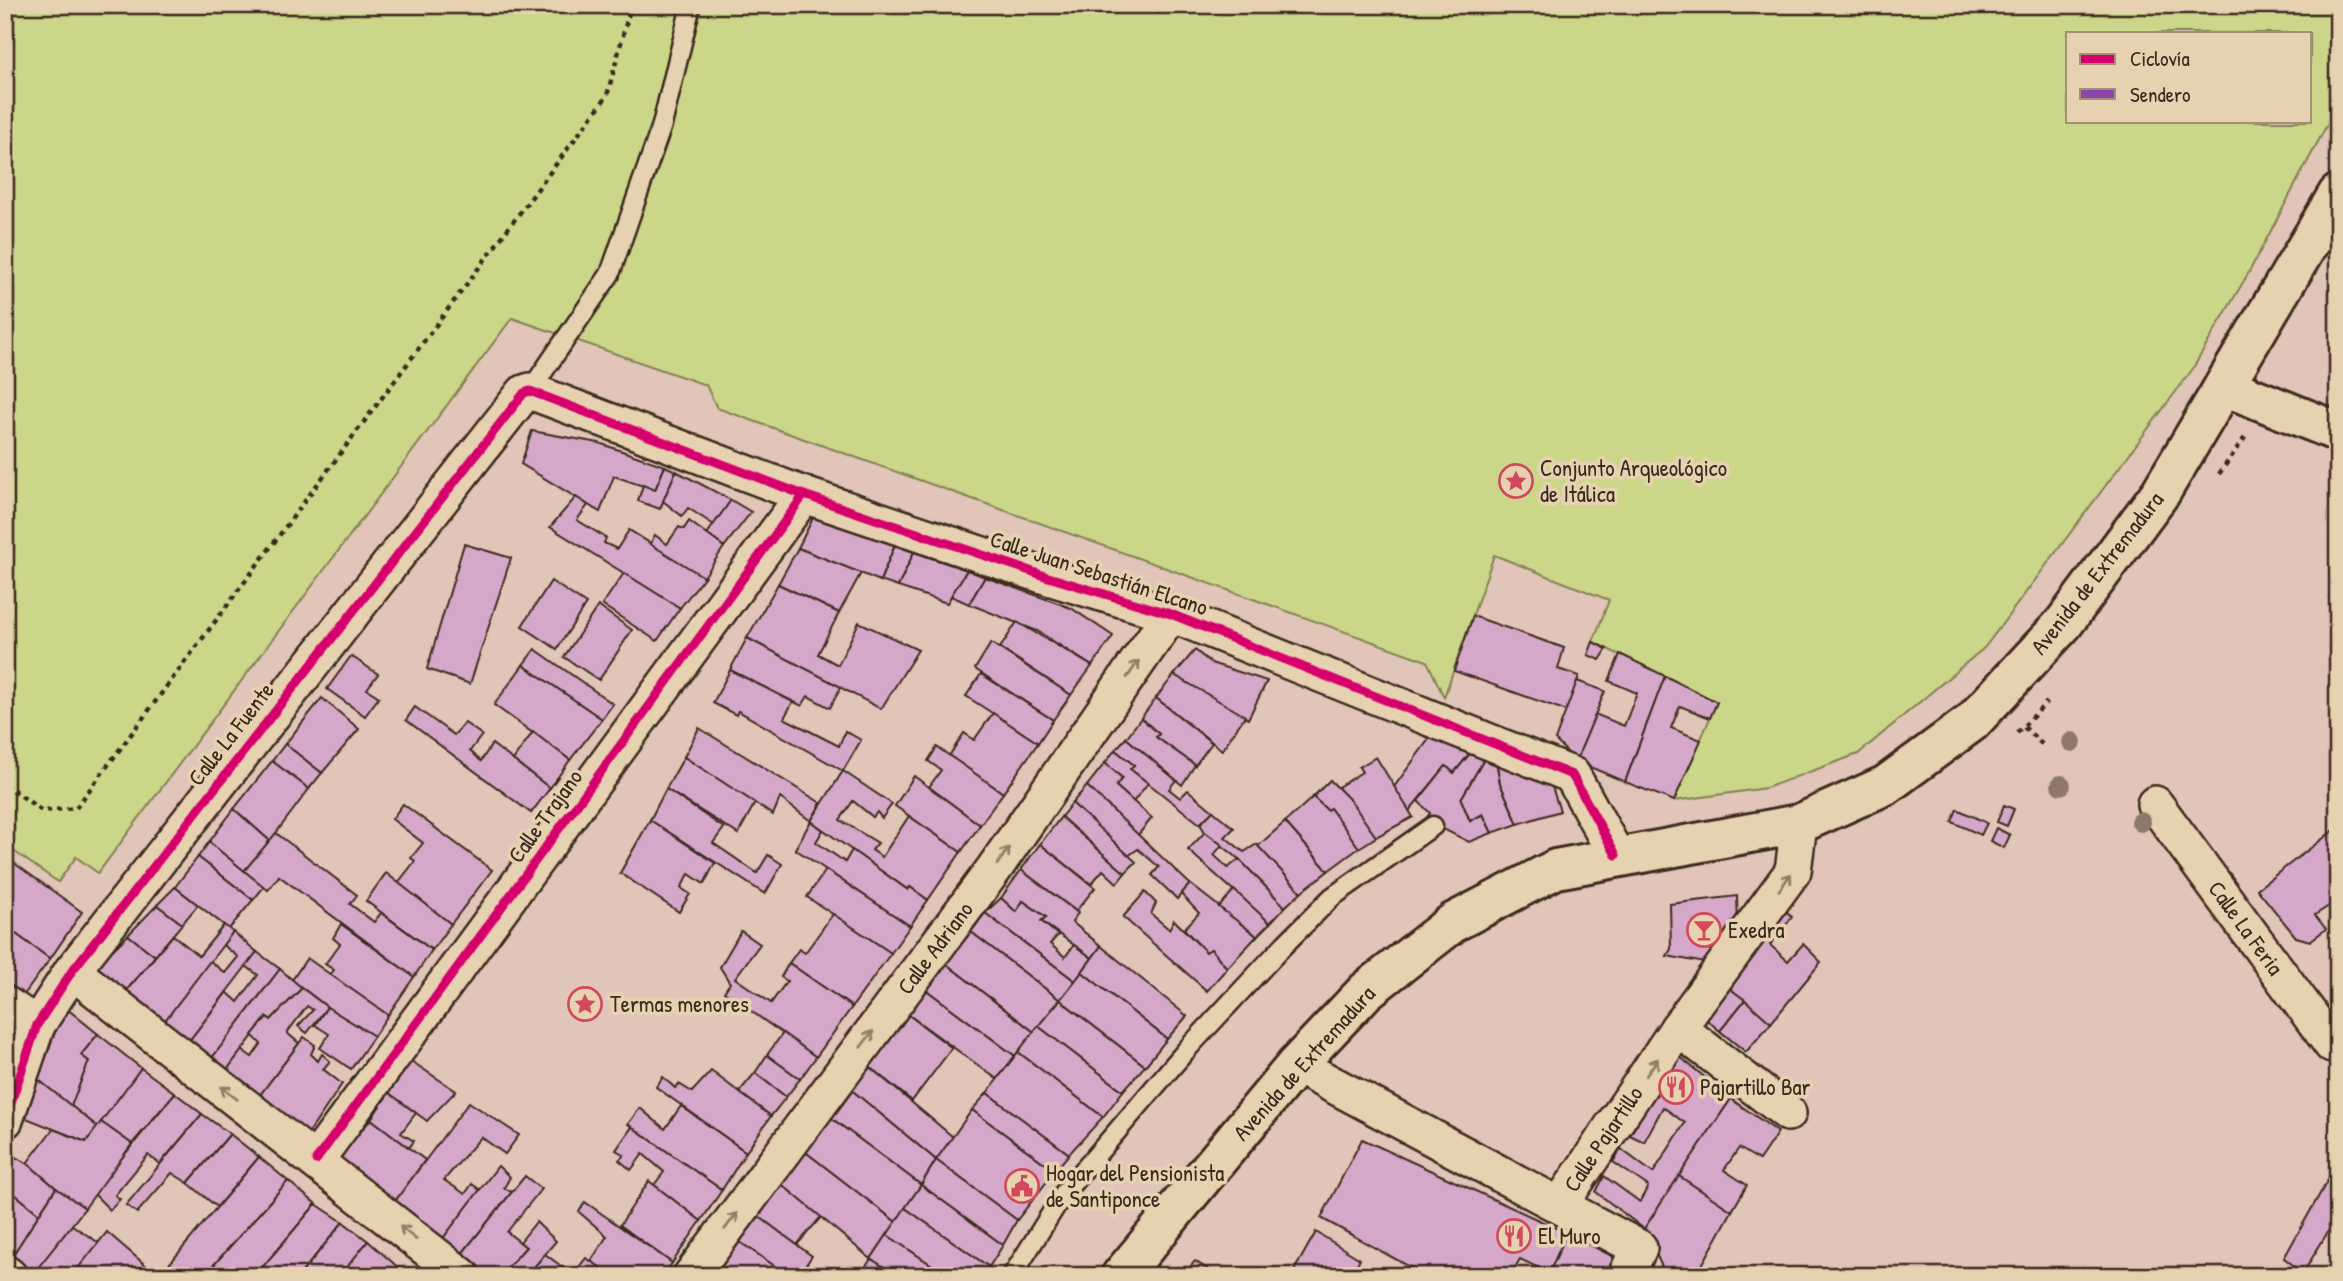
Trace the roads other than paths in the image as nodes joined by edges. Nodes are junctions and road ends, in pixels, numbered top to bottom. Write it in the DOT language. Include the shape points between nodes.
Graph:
graph roads {
  1 [pos="691,5"];
  2 [pos="2338,194"];
  3 [pos="2224,386"];
  4 [pos="527,392"];
  5 [pos="2338,432"];
  6 [pos="804,495"];
  7 [pos="1171,614"];
  8 [pos="2155,804"];
  9 [pos="1799,824"];
  10 [pos="1433,826"];
  11 [pos="1616,855"];
  12 [pos="72,971"];
  13 [pos="5,1004"];
  14 [pos="37,1025"];
  15 [pos="1678,1028"];
  16 [pos="2338,1040"];
  17 [pos="1296,1065"];
  18 [pos="1788,1113"];
  19 [pos="5,1120"];
  20 [pos="316,1160"];
  21 [pos="1559,1205"];
  22 [pos="461,1276"];
  23 [pos="691,1276"];
  24 [pos="1012,1276"];
  25 [pos="1121,1276"];
  26 [pos="1626,1276"];
  1 -- 4 [label="lane" via="662,125 610,274"];
  2 -- 3 [label="main road, Avenida de Extremadura"];
  3 -- 5 [label="main road"];
  3 -- 9 [label="main road, Avenida de Extremadura" via="2161,492 2064,623 1972,722 1886,785"];
  4 -- 6 [label="street, Calle Juan Sebastián Elcano"];
  4 -- 12 [label="street, Calle La Fuente"];
  6 -- 7 [label="street, Calle Juan Sebastián Elcano"];
  6 -- 20 [label="street, Calle Trajano"];
  7 -- 11 [label="street, Calle Juan Sebastián Elcano" via="1572,775"];
  23 -- 7 [label="street, Calle Adriano, one-way" via="994,869"];
  8 -- 16 [label="street, Calle La Feria" via="2332,1045"];
  9 -- 11 [label="main road, Avenida de Extremadura"];
  15 -- 9 [label="street, Calle Pajartillo, one-way" via="1793,872"];
  10 -- 24 [label="lane" via="1332,897 1285,944 1064,1193"];
  11 -- 17 [label="main road, Avenida de Extremadura" via="1556,869 1454,922 1366,991"];
  12 -- 14 [label="street, Calle La Fuente"];
  20 -- 12 [label="street, one-way"];
  13 -- 14 [label="street"];
  14 -- 19 [label="street, Calle La Fuente"];
  15 -- 18 [label="street"];
  21 -- 15 [label="street, Calle Pajartillo, one-way"];
  17 -- 21 [label="street, Calle Pajartillo"];
  17 -- 25 [label="main road, Avenida de Extremadura"];
  22 -- 20 [label="street, one-way"];
  21 -- 26 [label="street" via="1639,1248"];
}
